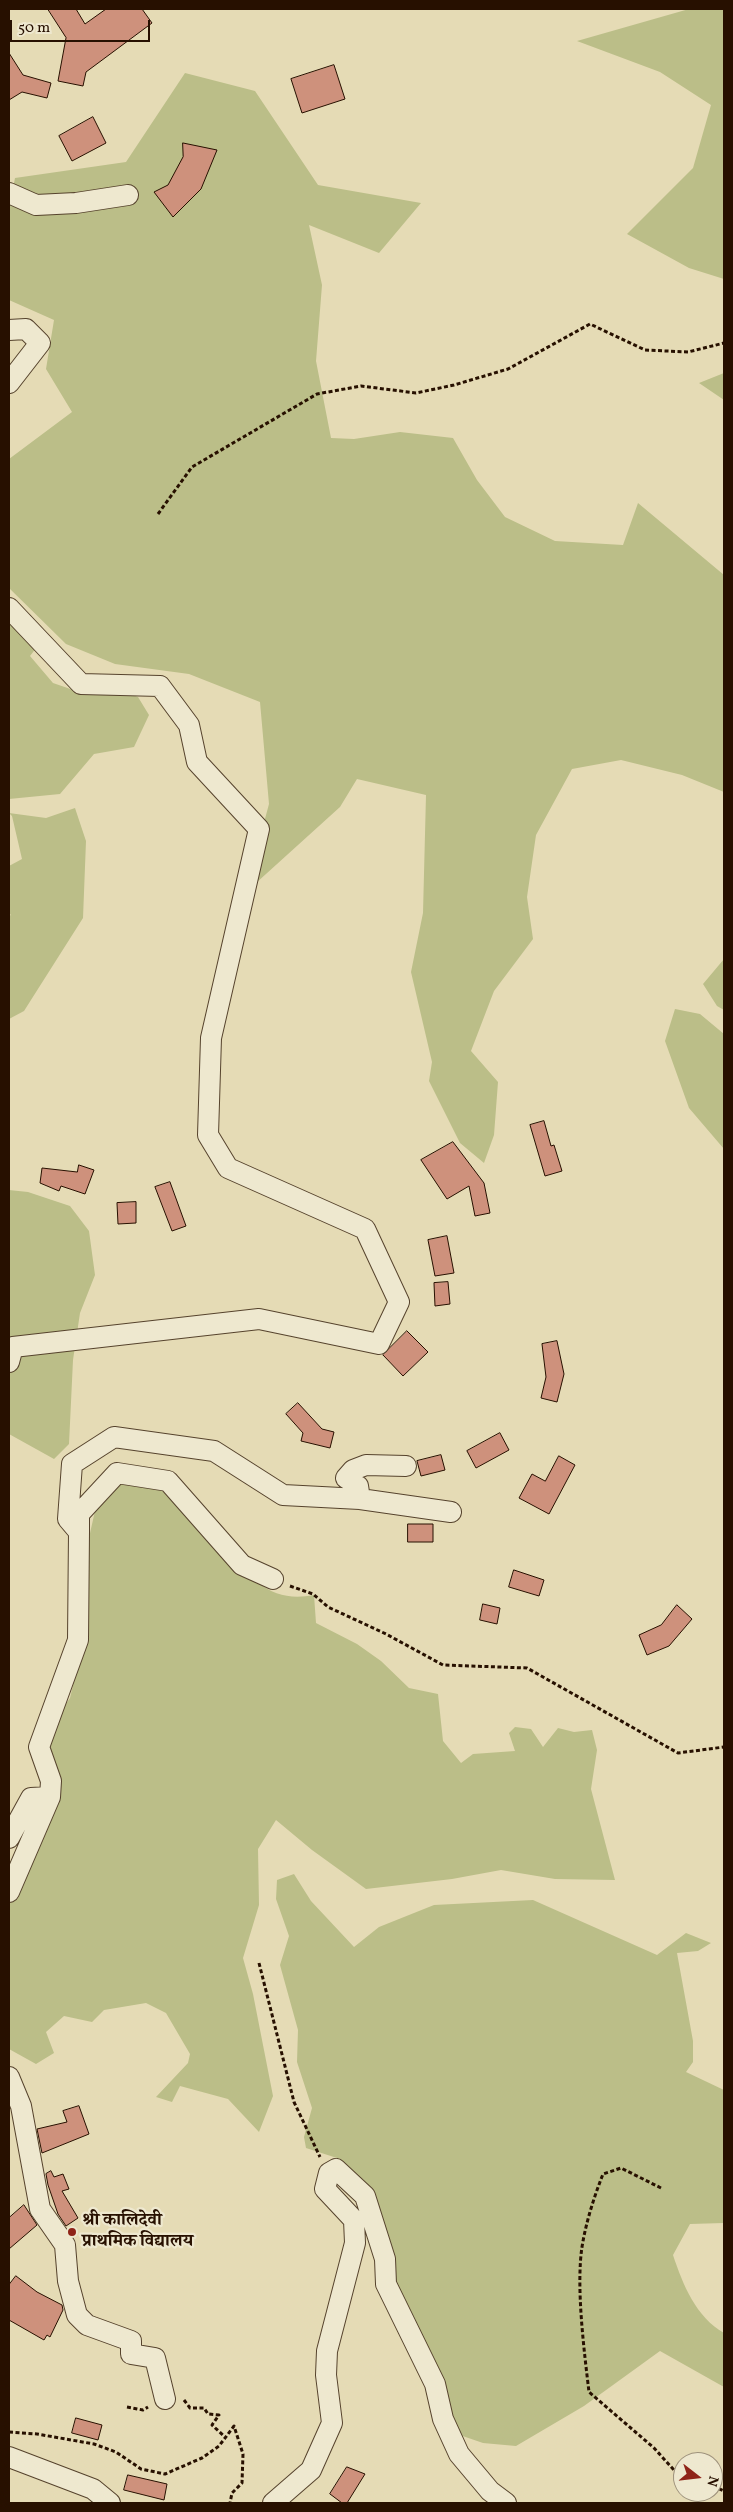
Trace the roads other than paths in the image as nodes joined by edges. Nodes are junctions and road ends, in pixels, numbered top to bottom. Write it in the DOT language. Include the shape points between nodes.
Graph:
graph roads {
  1 [pos="9,193"];
  2 [pos="128,195"];
  3 [pos="9,330"];
  4 [pos="9,383"];
  5 [pos="9,608"];
  6 [pos="9,1362"];
  7 [pos="406,1466"];
  8 [pos="360,1499"];
  9 [pos="452,1512"];
  10 [pos="79,1532"];
  11 [pos="273,1579"];
  12 [pos="50,1797"];
  13 [pos="9,1838"];
  14 [pos="9,1892"];
  15 [pos="9,2077"];
  16 [pos="165,2399"];
  17 [pos="9,2457"];
  18 [pos="110,2503"];
  19 [pos="273,2503"];
  20 [pos="506,2503"];
  1 -- 2 [label="street" via="36,205"];
  3 -- 4 [label="street" via="26,329 40,343"];
  5 -- 6 [label="street" via="81,684 160,686 189,725 197,762 259,830 211,1038 208,1135 228,1168 365,1229 399,1302 379,1344 259,1319 13,1347"];
  7 -- 8 [label="street" via="366,1465 353,1470 346,1478 358,1486"];
  8 -- 9 [label="street"];
  8 -- 10 [label="street" via="283,1494 214,1451 114,1437 72,1464 68,1519"];
  10 -- 11 [label="street" via="79,1514 117,1473 168,1481 242,1565"];
  10 -- 12 [label="street" via="78,1640 39,1747 50,1781"];
  12 -- 13 [label="street" via="31,1798"];
  12 -- 14 [label="street"];
  15 -- 16 [label="street" via="21,2106 40,2209 65,2245 68,2281 77,2315 87,2325 131,2341 131,2354 154,2358"];
  17 -- 18 [label="street" via="93,2489"];
  19 -- 20 [label="street" via="311,2470 332,2423 326,2375 327,2351 355,2243 354,2220 325,2189 329,2173 336,2169 366,2196 385,2259 386,2284 435,2384 443,2419 459,2454 490,2491"];
}
